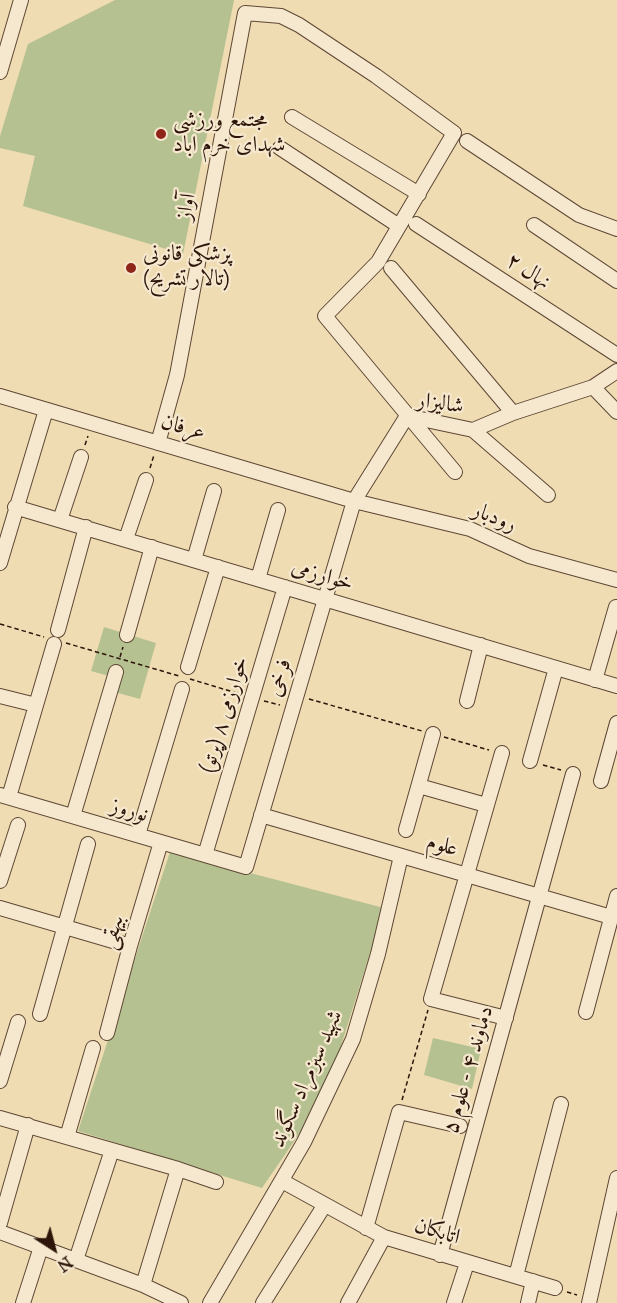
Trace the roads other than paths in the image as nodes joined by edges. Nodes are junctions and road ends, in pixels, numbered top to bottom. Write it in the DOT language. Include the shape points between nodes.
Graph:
graph roads {
  1 [pos="21,0"];
  2 [pos="0,72"];
  3 [pos="292,117"];
  4 [pos="467,141"];
  5 [pos="280,148"];
  6 [pos="419,194"];
  7 [pos="416,224"];
  8 [pos="534,225"];
  9 [pos="399,226"];
  10 [pos="617,230"];
  11 [pos="391,268"];
  12 [pos="617,281"];
  13 [pos="617,355"];
  14 [pos="617,371"];
  15 [pos="593,387"];
  16 [pos="0,396"];
  17 [pos="46,410"];
  18 [pos="617,412"];
  19 [pos="513,413"];
  20 [pos="407,416"];
  21 [pos="473,430"];
  22 [pos="158,443"];
  23 [pos="81,457"];
  24 [pos="455,472"];
  25 [pos="146,480"];
  26 [pos="214,491"];
  27 [pos="548,495"];
  28 [pos="354,501"];
  29 [pos="15,507"];
  30 [pos="278,510"];
  31 [pos="60,520"];
  32 [pos="86,528"];
  33 [pos="126,539"];
  34 [pos="152,547"];
  35 [pos="194,560"];
  36 [pos="0,563"];
  37 [pos="218,567"];
  38 [pos="258,579"];
  39 [pos="617,580"];
  40 [pos="285,587"];
  41 [pos="325,599"];
  42 [pos="615,608"];
  43 [pos="58,630"];
  44 [pos="127,635"];
  45 [pos="55,641"];
  46 [pos="481,645"];
  47 [pos="118,665"];
  48 [pos="188,667"];
  49 [pos="556,668"];
  50 [pos="595,680"];
  51 [pos="617,686"];
  52 [pos="182,689"];
  53 [pos="0,696"];
  54 [pos="467,701"];
  55 [pos="36,705"];
  56 [pos="617,723"];
  57 [pos="433,734"];
  58 [pos="502,753"];
  59 [pos="530,761"];
  60 [pos="573,774"];
  61 [pos="602,781"];
  62 [pos="419,786"];
  63 [pos="4,796"];
  64 [pos="486,805"];
  65 [pos="261,815"];
  66 [pos="73,816"];
  67 [pos="18,825"];
  68 [pos="406,830"];
  69 [pos="138,835"];
  70 [pos="161,842"];
  71 [pos="88,844"];
  72 [pos="205,855"];
  73 [pos="401,856"];
  74 [pos="246,867"];
  75 [pos="466,875"];
  76 [pos="0,881"];
  77 [pos="540,896"];
  78 [pos="617,896"];
  79 [pos="0,908"];
  80 [pos="611,917"];
  81 [pos="64,927"];
  82 [pos="130,946"];
  83 [pos="586,1012"];
  84 [pos="40,1014"];
  85 [pos="506,1018"];
  86 [pos="18,1022"];
  87 [pos="107,1034"];
  88 [pos="93,1048"];
  89 [pos="0,1081"];
  90 [pos="561,1104"];
  91 [pos="0,1118"];
  92 [pos="28,1125"];
  93 [pos="460,1126"];
  94 [pos="67,1137"];
  95 [pos="112,1150"];
  96 [pos="178,1168"];
  97 [pos="282,1181"];
  98 [pos="216,1182"];
  99 [pos="616,1185"];
  100 [pos="324,1206"];
  101 [pos="0,1223"];
  102 [pos="366,1228"];
  103 [pos="0,1232"];
  104 [pos="384,1238"];
  105 [pos="41,1247"];
  106 [pos="440,1255"];
  107 [pos="76,1260"];
  108 [pos="467,1263"];
  109 [pos="516,1276"];
  110 [pos="533,1281"];
  111 [pos="143,1285"];
  112 [pos="555,1288"];
  113 [pos="589,1301"];
  114 [pos="23,1303"];
  115 [pos="181,1303"];
  116 [pos="210,1303"];
  117 [pos="263,1303"];
  118 [pos="348,1303"];
  119 [pos="454,1303"];
  120 [pos="528,1303"];
  1 -- 2 [label="street"];
  3 -- 6 [label="street"];
  4 -- 10 [label="street" via="579,215"];
  5 -- 9 [label="street"];
  6 -- 9 [label="street"];
  6 -- 22 [label="street, آواز" via="454,133 299,25 281,16 244,13 177,375"];
  7 -- 13 [label="street, نهال ۲"];
  8 -- 12 [label="street"];
  9 -- 20 [label="street" via="378,262 326,316"];
  11 -- 19 [label="street"];
  14 -- 15 [label="street, شالیزار"];
  15 -- 18 [label="street"];
  15 -- 19 [label="street, شالیزار"];
  16 -- 17 [label="street, عرفان"];
  17 -- 22 [label="street, عرفان"];
  17 -- 29 [label="street"];
  19 -- 21 [label="street, شالیزار"];
  20 -- 21 [label="street, شالیزار"];
  20 -- 24 [label="street"];
  20 -- 28 [label="street, شالیزار"];
  21 -- 27 [label="street"];
  22 -- 28 [label="street, عرفان"];
  23 -- 31 [label="street"];
  25 -- 33 [label="street"];
  26 -- 35 [label="street"];
  28 -- 39 [label="street, رودبار" via="470,529 529,556"];
  28 -- 41 [label="street, فرخی"];
  29 -- 31 [label="street, خوارزمی"];
  29 -- 36 [label="street"];
  30 -- 38 [label="street"];
  31 -- 32 [label="street, خوارزمی"];
  32 -- 33 [label="street, خوارزمی"];
  32 -- 43 [label="street"];
  33 -- 34 [label="street, خوارزمی"];
  34 -- 35 [label="street, خوارزمی"];
  34 -- 44 [label="street"];
  35 -- 37 [label="street, خوارزمی"];
  37 -- 38 [label="street, خوارزمی"];
  37 -- 48 [label="street"];
  38 -- 40 [label="street, خوارزمی"];
  40 -- 41 [label="street, خوارزمی"];
  40 -- 72 [label="street, خوارزمی ۸ (پرتو)"];
  41 -- 46 [label="street, خوارزمی"];
  41 -- 65 [label="street, فرخی"];
  42 -- 50 [label="street"];
  45 -- 55 [label="street"];
  46 -- 49 [label="street, خوارزمی"];
  46 -- 54 [label="street"];
  47 -- 66 [label="street"];
  49 -- 50 [label="street, خوارزمی"];
  49 -- 59 [label="street"];
  50 -- 51 [label="street, خوارزمی"];
  52 -- 69 [label="street"];
  53 -- 55 [label="street"];
  55 -- 63 [label="street"];
  56 -- 61 [label="street"];
  57 -- 62 [label="street"];
  58 -- 64 [label="street"];
  60 -- 77 [label="street, دماوند ۴ - علوم ۵"];
  62 -- 64 [label="street"];
  62 -- 68 [label="street"];
  63 -- 66 [label="street, نوروز"];
  64 -- 75 [label="street"];
  65 -- 73 [label="street, علوم"];
  65 -- 74 [label="street, فرخی"];
  66 -- 69 [label="street, نوروز"];
  67 -- 76 [label="street"];
  69 -- 70 [label="street, نوروز"];
  70 -- 72 [label="street, نوروز"];
  70 -- 82 [label="street, بیهقی"];
  71 -- 81 [label="street"];
  72 -- 74 [label="street, نوروز"];
  73 -- 75 [label="street, علوم"];
  73 -- 97 [label="street, شهید سبزمراد سگوند" via="353,1039"];
  75 -- 77 [label="street, علوم"];
  75 -- 85 [label="street" via="431,999"];
  77 -- 80 [label="street, علوم"];
  77 -- 85 [label="street, دماوند ۴ - علوم ۵"];
  78 -- 80 [label="street"];
  79 -- 81 [label="street"];
  80 -- 83 [label="street"];
  81 -- 82 [label="street"];
  81 -- 84 [label="street"];
  82 -- 87 [label="street, بیهقی"];
  85 -- 106 [label="street, دماوند ۴ - علوم ۵"];
  86 -- 89 [label="street"];
  88 -- 94 [label="street"];
  90 -- 109 [label="street"];
  91 -- 92 [label="street"];
  92 -- 94 [label="street"];
  92 -- 101 [label="street"];
  93 -- 102 [label="street" via="399,1113"];
  94 -- 95 [label="street"];
  95 -- 96 [label="street"];
  95 -- 107 [label="street"];
  96 -- 98 [label="street"];
  96 -- 111 [label="street"];
  97 -- 100 [label="street, اتابکان"];
  97 -- 116 [label="street, شهید سبزمراد سگوند"];
  99 -- 113 [label="street"];
  100 -- 102 [label="street, اتابکان"];
  100 -- 117 [label="street"];
  102 -- 104 [label="street, اتابکان"];
  103 -- 105 [label="street"];
  104 -- 106 [label="street, اتابکان"];
  104 -- 118 [label="street"];
  105 -- 107 [label="street"];
  105 -- 114 [label="street"];
  106 -- 108 [label="street, اتابکان"];
  107 -- 111 [label="street"];
  108 -- 109 [label="street, اتابکان"];
  108 -- 119 [label="street"];
  109 -- 110 [label="street, اتابکان"];
  110 -- 112 [label="street, اتابکان"];
  110 -- 120 [label="street"];
  111 -- 115 [label="street"];
}
